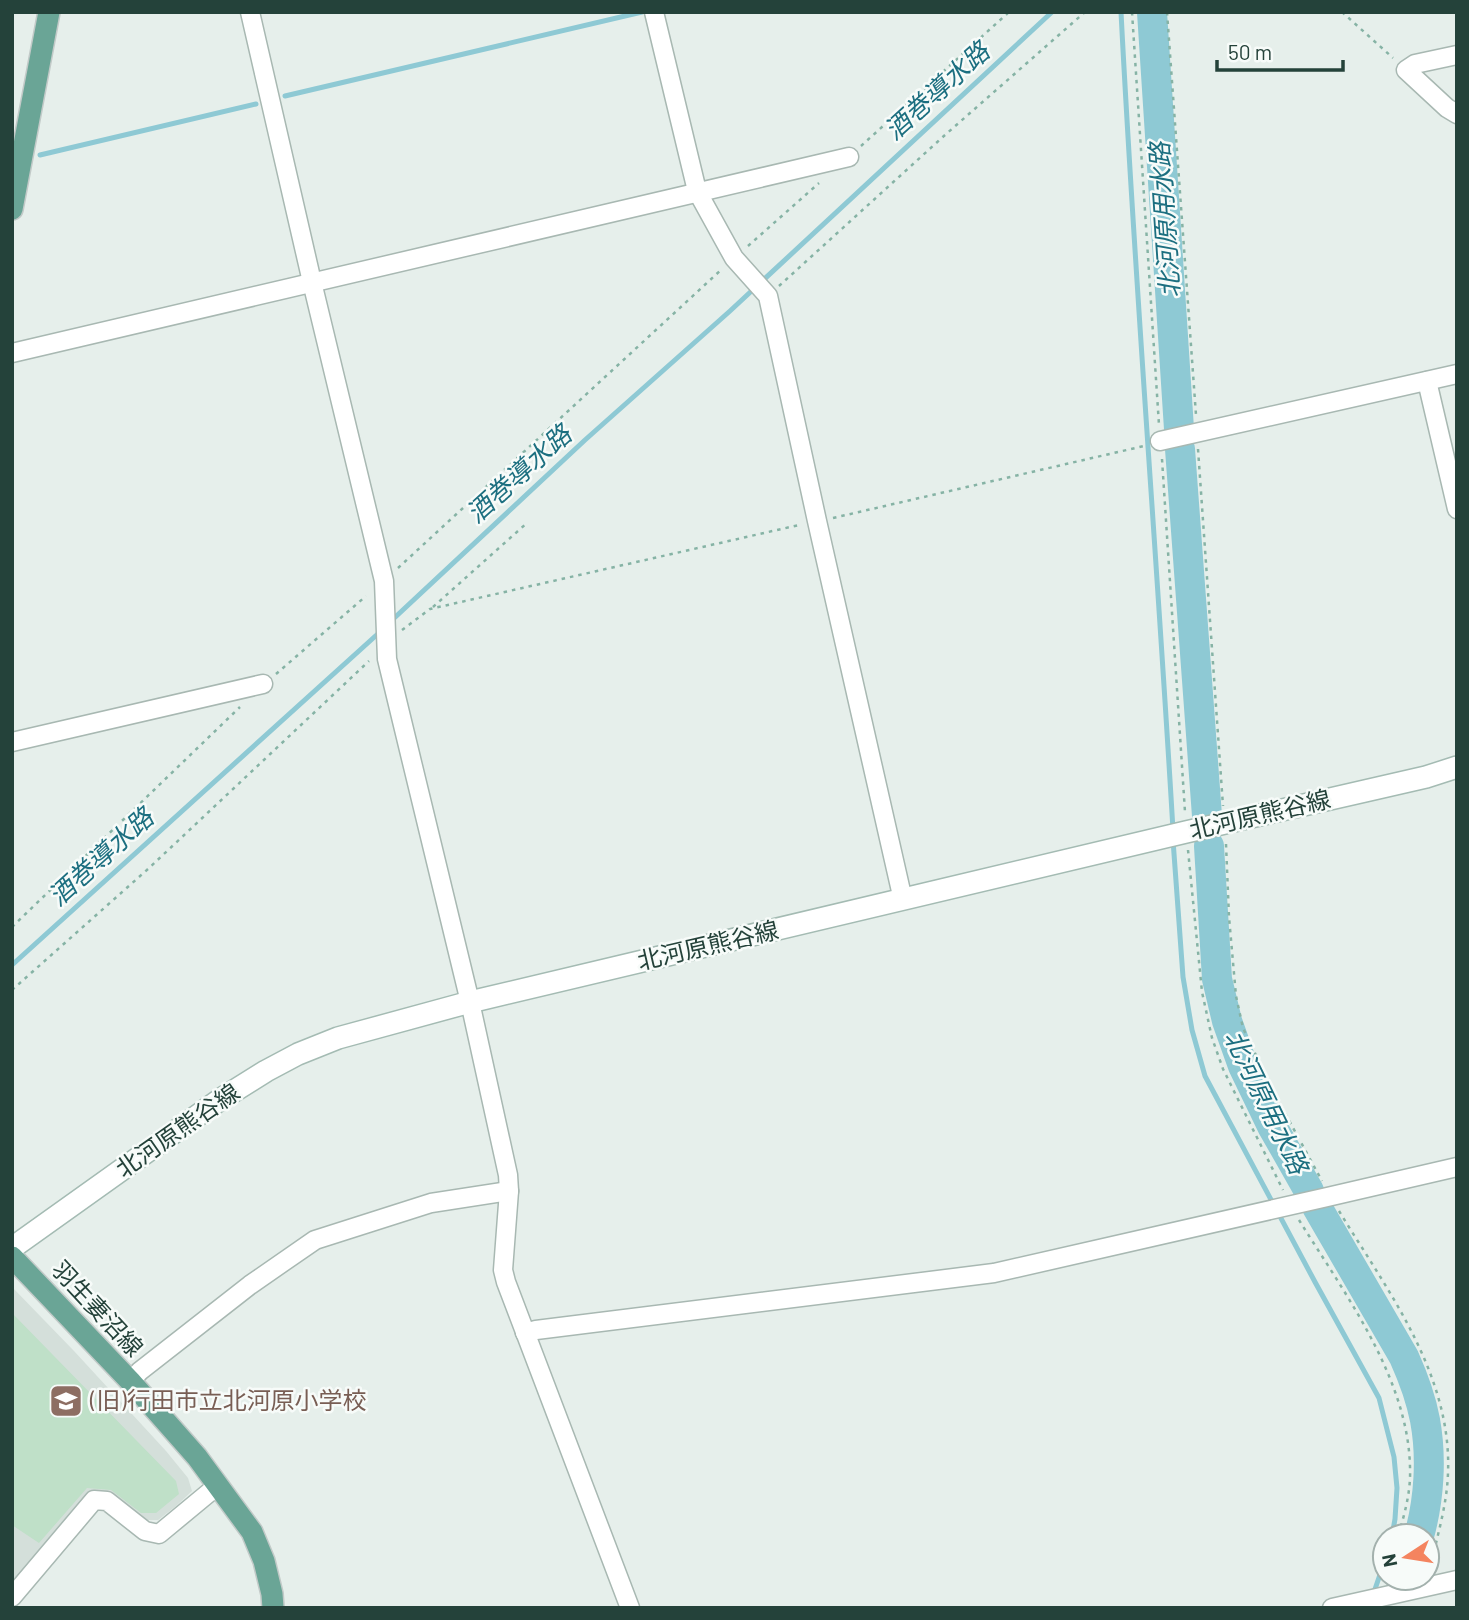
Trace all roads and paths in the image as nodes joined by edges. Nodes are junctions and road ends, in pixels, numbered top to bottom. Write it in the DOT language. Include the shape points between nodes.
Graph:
graph roads {
  1 [pos="49,12"];
  2 [pos="250,12"];
  3 [pos="654,12"];
  4 [pos="1009,12"];
  5 [pos="1085,12"];
  6 [pos="1132,12"];
  7 [pos="1342,12"];
  8 [pos="1457,55"];
  9 [pos="1406,70"];
  10 [pos="1457,114"];
  11 [pos="849,156"];
  12 [pos="818,184"];
  13 [pos="697,191"];
  14 [pos="12,209"];
  15 [pos="734,258"];
  16 [pos="312,282"];
  17 [pos="768,296"];
  18 [pos="12,353"];
  19 [pos="1457,374"];
  20 [pos="1427,382"];
  21 [pos="1160,441"];
  22 [pos="1457,509"];
  23 [pos="528,522"];
  24 [pos="817,522"];
  25 [pos="384,581"];
  26 [pos="430,609"];
  27 [pos="386,640"];
  28 [pos="263,684"];
  29 [pos="12,742"];
  30 [pos="1457,767"];
  31 [pos="1186,832"];
  32 [pos="903,900"];
  33 [pos="12,927"];
  34 [pos="12,990"];
  35 [pos="470,1002"];
  36 [pos="1457,1167"];
  37 [pos="509,1191"];
  38 [pos="1293,1205"];
  39 [pos="12,1248"];
  40 [pos="12,1257"];
  41 [pos="525,1333"];
  42 [pos="130,1381"];
  43 [pos="217,1486"];
  44 [pos="1402,1522"];
  45 [pos="1457,1580"];
  46 [pos="12,1597"];
  47 [pos="273,1608"];
  48 [pos="630,1608"];
  49 [pos="1332,1608"];
  1 -- 14 [label="main road"];
  2 -- 16 [label="street"];
  3 -- 13 [label="street"];
  4 -- 11 [label="path"];
  5 -- 17 [label="path"];
  6 -- 21 [label="path"];
  7 -- 9 [label="path"];
  8 -- 9 [label="street"];
  9 -- 10 [label="street"];
  11 -- 13 [label="street"];
  12 -- 15 [label="path"];
  13 -- 15 [label="street"];
  13 -- 16 [label="street"];
  15 -- 17 [label="street"];
  15 -- 25 [label="path"];
  16 -- 18 [label="street"];
  16 -- 25 [label="street"];
  17 -- 24 [label="street"];
  19 -- 20 [label="street"];
  20 -- 21 [label="street"];
  20 -- 22 [label="street"];
  21 -- 24 [label="path"];
  21 -- 31 [label="path"];
  23 -- 26 [label="path"];
  24 -- 26 [label="path"];
  24 -- 32 [label="street"];
  25 -- 27 [label="street"];
  25 -- 28 [label="path"];
  26 -- 27 [label="path"];
  27 -- 34 [label="path" via="148,869"];
  27 -- 35 [label="street"];
  28 -- 29 [label="street"];
  28 -- 33 [label="path"];
  30 -- 31 [label="main road, 北河原熊谷線"];
  31 -- 32 [label="main road, 北河原熊谷線"];
  31 -- 38 [label="path" via="1202,992 1212,1038 1223,1069"];
  32 -- 35 [label="main road, 北河原熊谷線"];
  35 -- 37 [label="street"];
  35 -- 39 [label="main road, 北河原熊谷線" via="338,1038 266,1070"];
  36 -- 38 [label="street"];
  37 -- 41 [label="street" via="503,1270"];
  37 -- 42 [label="street" via="431,1203 315,1240 250,1285"];
  38 -- 41 [label="street" via="993,1273"];
  38 -- 44 [label="path" via="1387,1369 1400,1402 1410,1468"];
  40 -- 42 [label="main road, 羽生妻沼線"];
  41 -- 48 [label="street"];
  42 -- 43 [label="main road, 羽生妻沼線" via="191,1449"];
  43 -- 46 [label="street" via="159,1534 145,1531 107,1501 94,1500"];
  43 -- 47 [label="main road, 羽生妻沼線" via="252,1532 264,1561"];
  45 -- 49 [label="street"];
}
